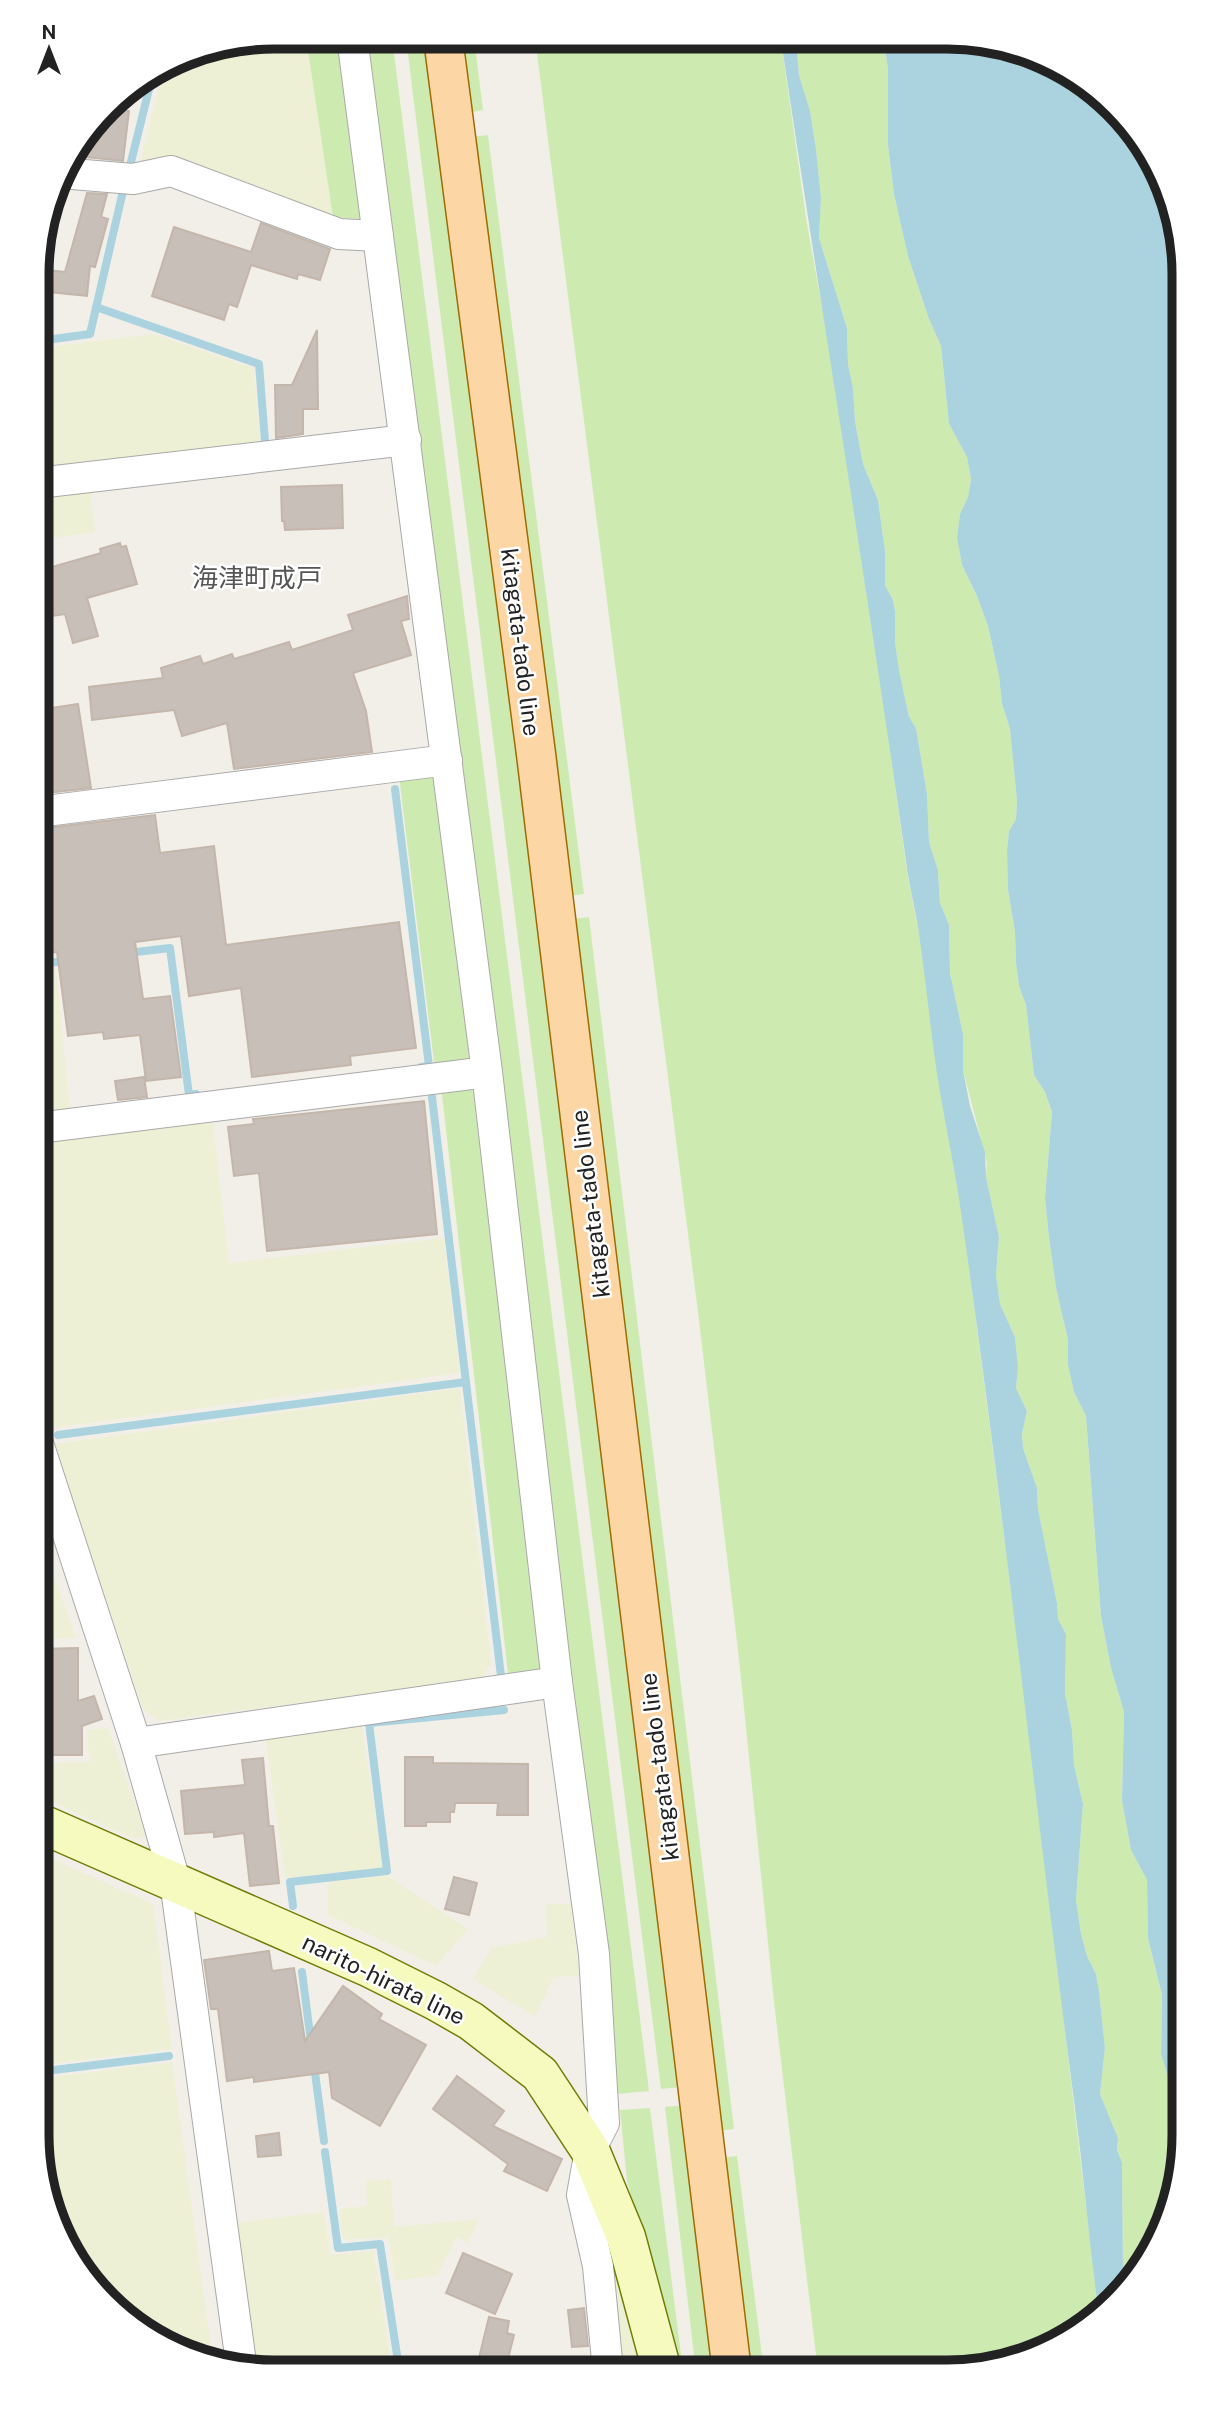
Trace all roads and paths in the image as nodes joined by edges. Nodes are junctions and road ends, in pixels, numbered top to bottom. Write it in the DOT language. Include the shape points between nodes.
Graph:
graph roads {
  1 [pos="354,49"];
  2 [pos="444,49"];
  3 [pos="72,174"];
  4 [pos="378,236"];
  5 [pos="406,440"];
  6 [pos="49,482"];
  7 [pos="447,760"];
  8 [pos="49,811"];
  9 [pos="487,1072"];
  10 [pos="49,1127"];
  11 [pos="49,1477"];
  12 [pos="557,1682"];
  13 [pos="136,1742"];
  14 [pos="49,1827"];
  15 [pos="174,1881"];
  16 [pos="590,2150"];
  17 [pos="240,2357"];
  18 [pos="607,2360"];
  19 [pos="659,2360"];
  20 [pos="731,2360"];
  1 -- 4 [label="street"];
  2 -- 20 [label="main road, kitagata-tado line" via="539,781"];
  3 -- 4 [label="street" via="133,179 171,171 339,234"];
  4 -- 5 [label="street"];
  5 -- 6 [label="street"];
  5 -- 7 [label="street"];
  7 -- 8 [label="street"];
  7 -- 9 [label="street"];
  9 -- 10 [label="street"];
  9 -- 12 [label="street"];
  11 -- 13 [label="street"];
  12 -- 13 [label="street"];
  12 -- 16 [label="street" via="594,1954 604,2123"];
  13 -- 15 [label="street"];
  14 -- 15 [label="main road, narito-hirata line"];
  15 -- 16 [label="main road, narito-hirata line" via="368,1967 471,2021 540,2074"];
  15 -- 17 [label="street"];
  16 -- 18 [label="street" via="582,2195 598,2266"];
  16 -- 19 [label="main road, narito-hirata line" via="626,2237"];
}
